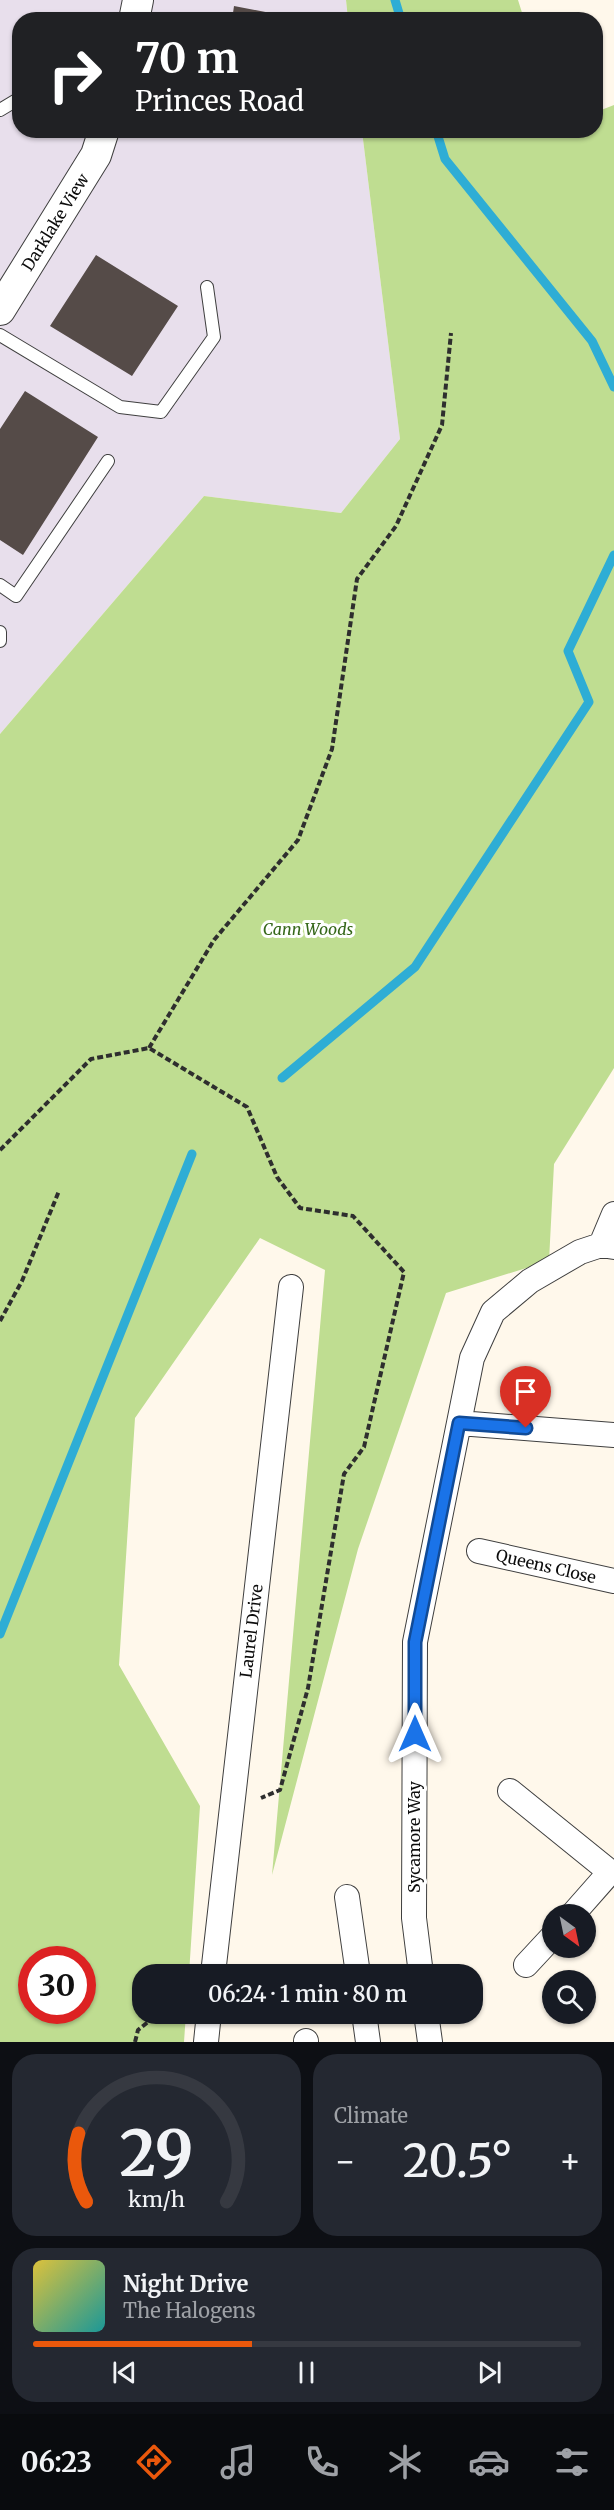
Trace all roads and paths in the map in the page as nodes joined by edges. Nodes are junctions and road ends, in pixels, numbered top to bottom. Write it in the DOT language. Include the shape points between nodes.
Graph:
graph roads {
  1 [pos="101,138"];
  2 [pos="207,287"];
  3 [pos="0,310"];
  4 [pos="451,333"];
  5 [pos="0,335"];
  6 [pos="108,461"];
  7 [pos="0,585"];
  8 [pos="0,632"];
  9 [pos="0,641"];
  10 [pos="149,1048"];
  11 [pos="59,1191"];
  12 [pos="614,1214"];
  13 [pos="608,1246"];
  14 [pos="291,1287"];
  15 [pos="0,1321"];
  16 [pos="459,1423"];
  17 [pos="614,1436"];
  18 [pos="479,1551"];
  19 [pos="614,1581"];
  20 [pos="510,1791"];
  21 [pos="612,1873"];
  22 [pos="346,1897"];
  23 [pos="583,1904"];
  24 [pos="542,1948"];
  25 [pos="214,1964"];
  26 [pos="356,1964"];
  27 [pos="420,1964"];
  28 [pos="526,1965"];
  29 [pos="146,2024"];
  30 [pos="208,2024"];
  31 [pos="366,2024"];
  32 [pos="428,2024"];
  33 [pos="135,2042"];
  34 [pos="206,2042"];
  35 [pos="368,2042"];
  36 [pos="430,2042"];
  1 -- 3 [label="street, Darklake View" via="96,155"];
  2 -- 5 [label="lane" via="214,337 161,412 120,407"];
  4 -- 10 [label="path" via="441,425 396,526 357,579 332,749 298,840 214,940"];
  6 -- 7 [label="lane" via="16,596"];
  8 -- 9 [label="lane"];
  11 -- 15 [label="path" via="22,1281"];
  12 -- 13 [label="street"];
  13 -- 16 [label="street, Sycamore Way" via="580,1252 530,1281 493,1312 472,1358"];
  14 -- 25 [label="street, Laurel Drive"];
  16 -- 17 [label="street"];
  16 -- 27 [label="street, Sycamore Way" via="415,1642 414,1918"];
  18 -- 19 [label="street, Queens Close"];
  20 -- 21 [label="street"];
  21 -- 23 [label="street"];
  22 -- 26 [label="street"];
  24 -- 28 [label="street"];
  29 -- 33 [label="path" via="138,2031"];
  30 -- 34 [label="street"];
  31 -- 35 [label="street"];
  32 -- 36 [label="street"];
}
